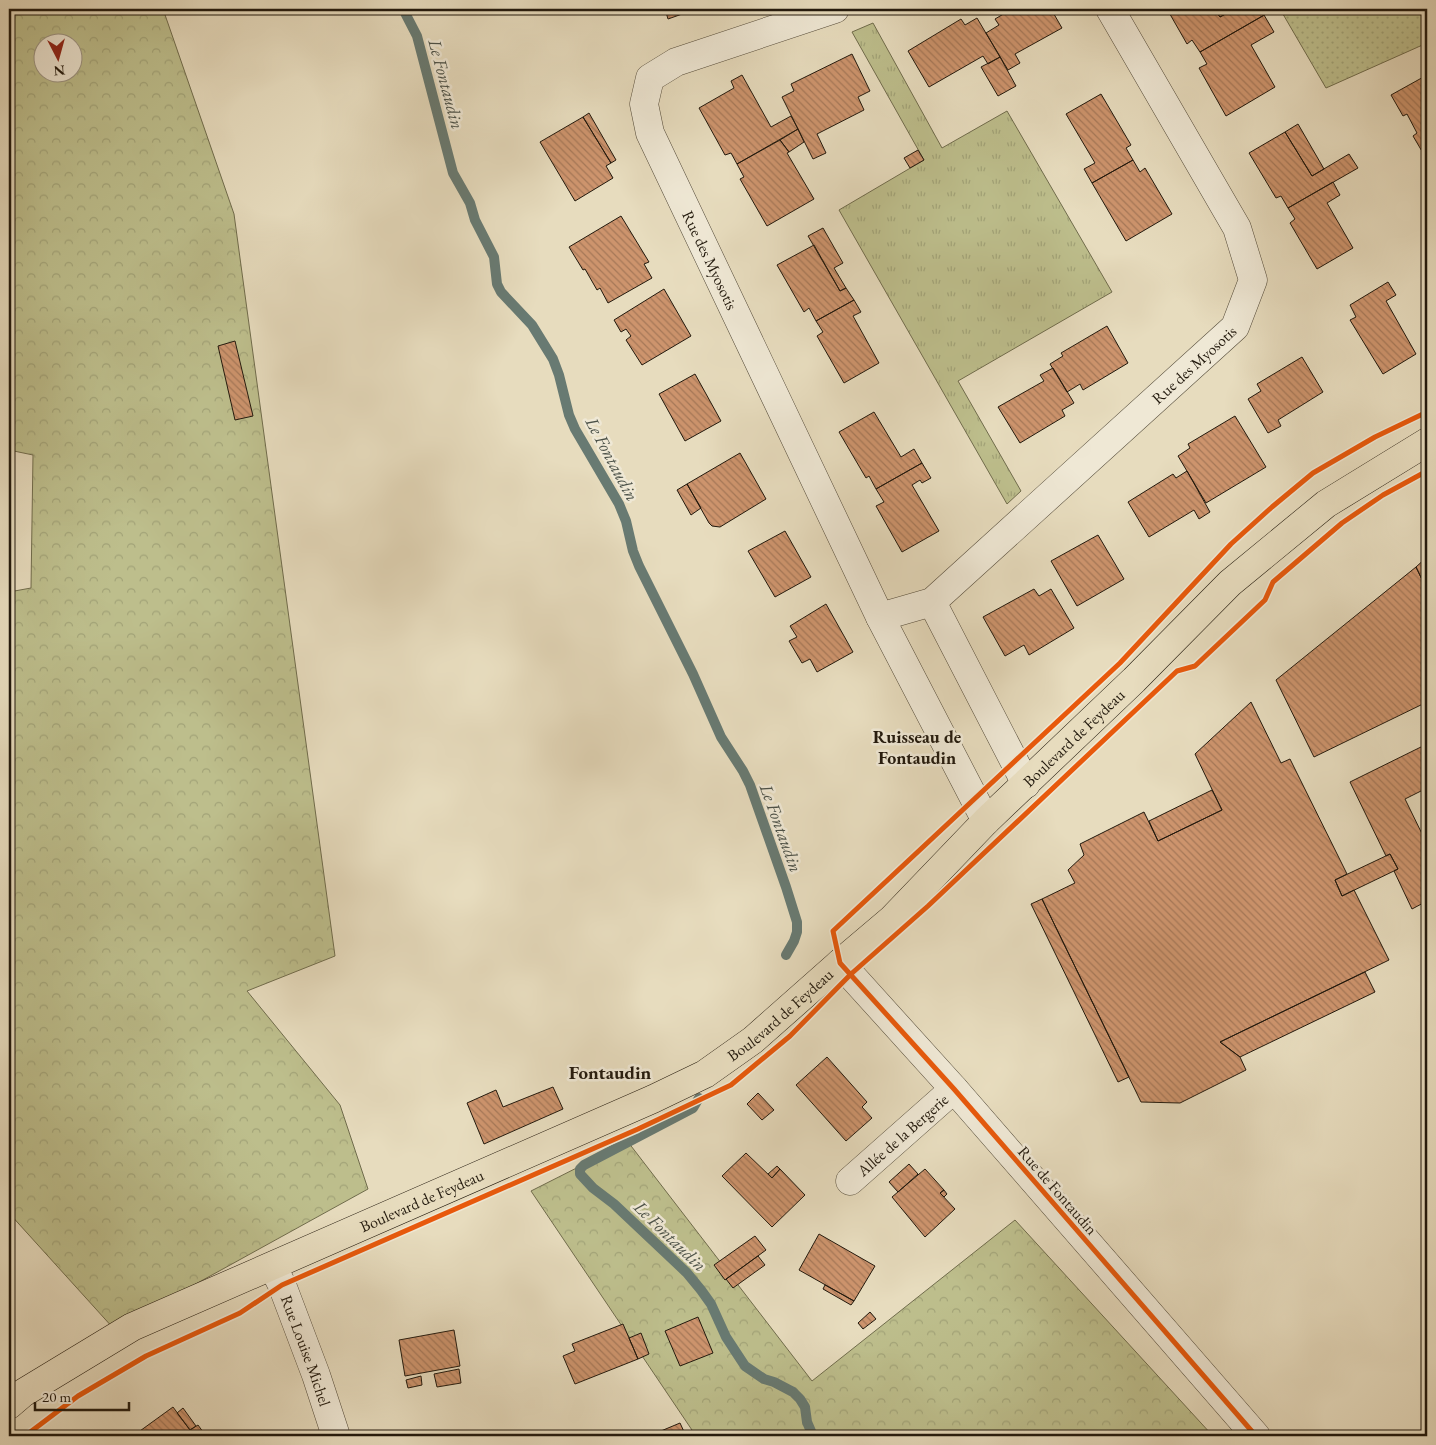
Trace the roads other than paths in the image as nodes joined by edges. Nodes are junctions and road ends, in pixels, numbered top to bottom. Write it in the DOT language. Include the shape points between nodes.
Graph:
graph roads {
  1 [pos="835,9"];
  2 [pos="1110,9"];
  3 [pos="1427,442"];
  4 [pos="932,602"];
  5 [pos="880,617"];
  6 [pos="1026,784"];
  7 [pos="986,822"];
  8 [pos="840,963"];
  9 [pos="954,1089"];
  10 [pos="850,1181"];
  11 [pos="273,1267"];
  12 [pos="9,1405"];
  13 [pos="1250,1435"];
  14 [pos="336,1436"];
  1 -- 5 [label="street, Rue des Myosotis" via="676,62 650,78 644,104 650,133"];
  2 -- 4 [label="street, Rue des Myosotis" via="1237,228 1253,280 1235,327"];
  3 -- 6 [label="main road, Boulevard de Feydeau" via="1326,504 1230,583"];
  4 -- 5 [label="street, Rue des Myosotis"];
  4 -- 6 [label="street"];
  5 -- 7 [label="street, Rue des Myosotis"];
  6 -- 7 [label="main road, Boulevard de Feydeau"];
  7 -- 8 [label="main road, Boulevard de Feydeau" via="892,919"];
  8 -- 9 [label="street, Rue de Fontaudin"];
  8 -- 11 [label="main road, Boulevard de Feydeau" via="753,1040 705,1074"];
  9 -- 10 [label="street, Allée de la Bergerie"];
  9 -- 13 [label="street, Rue de Fontaudin"];
  11 -- 12 [label="main road, Boulevard de Feydeau" via="132,1327 23,1393"];
  11 -- 14 [label="street, Rue Louise Michel" via="316,1375"];
}
